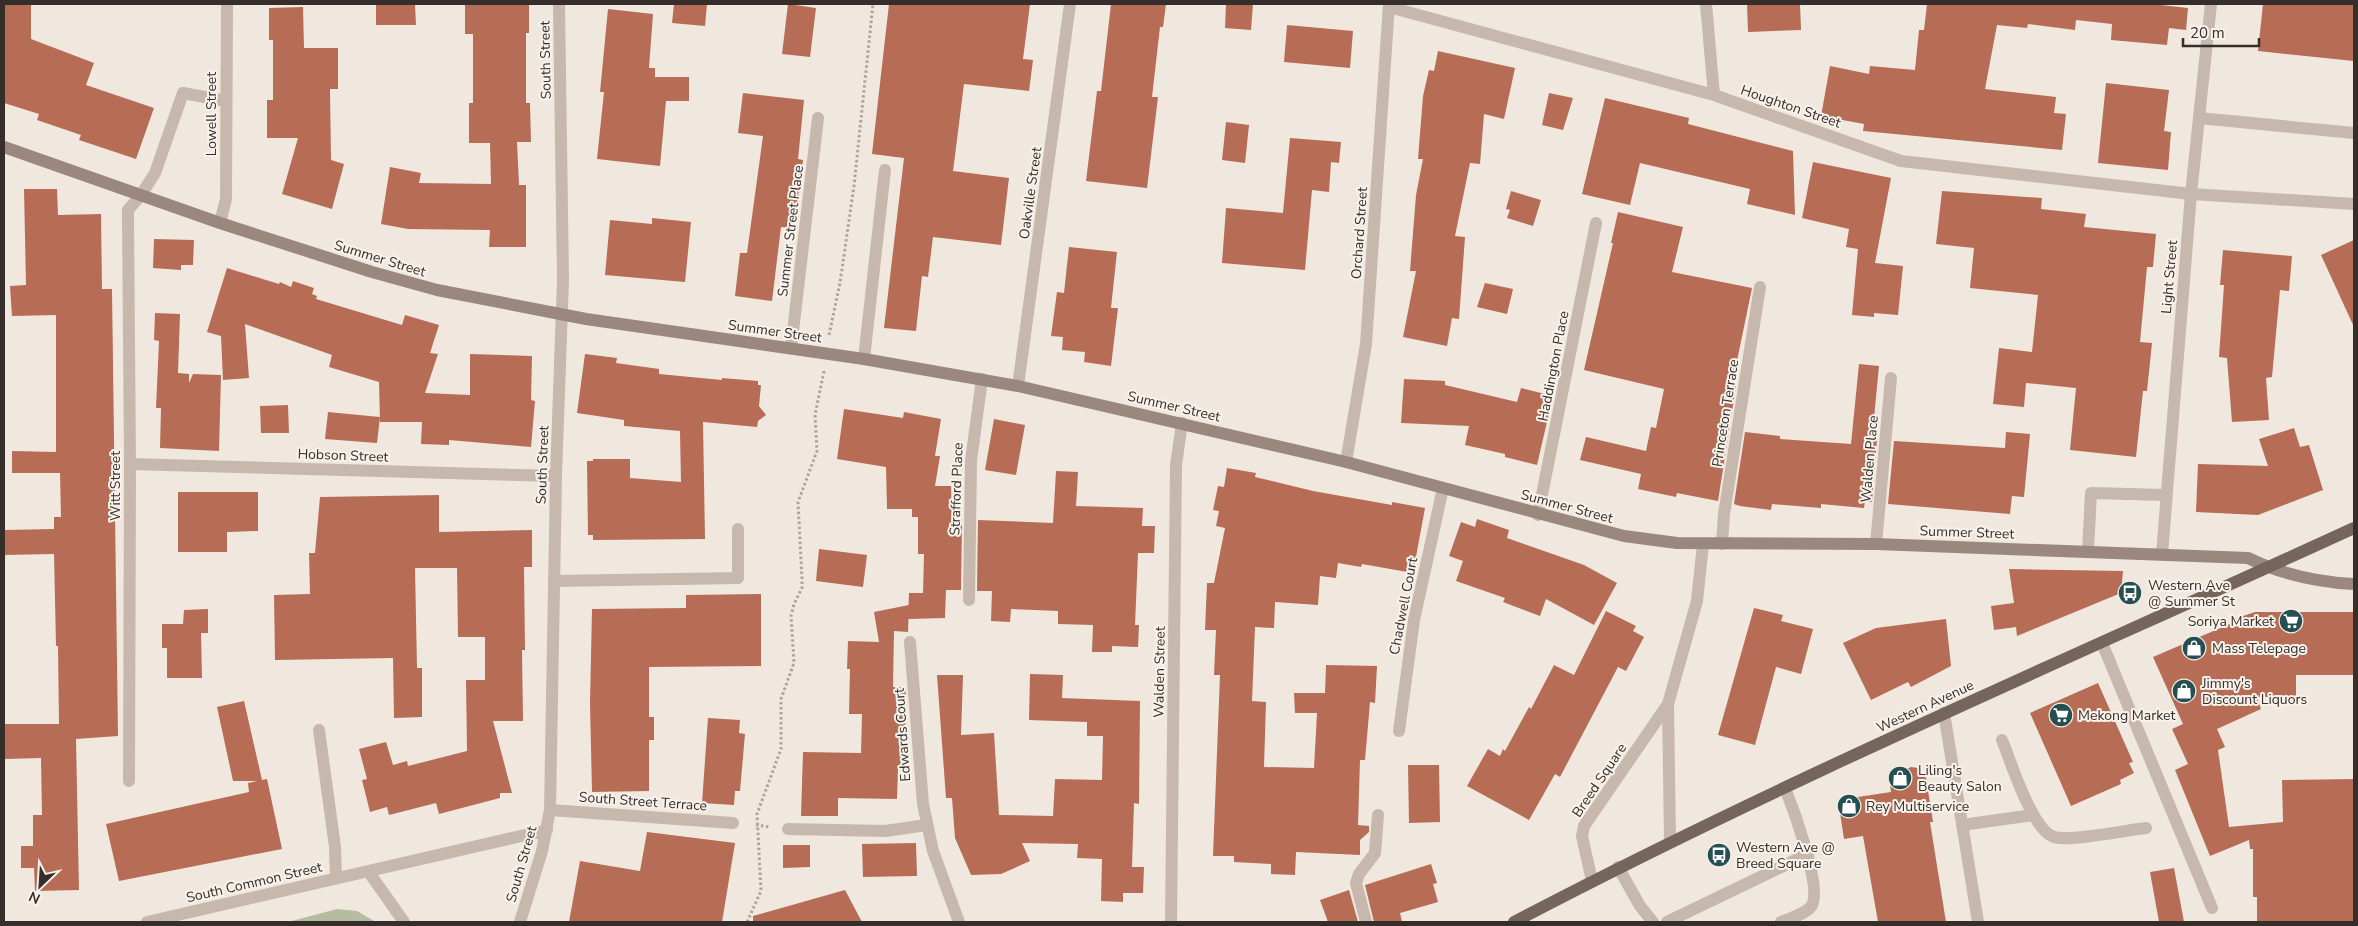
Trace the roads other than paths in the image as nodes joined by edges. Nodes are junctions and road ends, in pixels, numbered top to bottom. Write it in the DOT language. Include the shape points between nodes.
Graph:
graph roads {
  1 [pos="227,4"];
  2 [pos="559,4"];
  3 [pos="1070,4"];
  4 [pos="1706,4"];
  5 [pos="2211,4"];
  6 [pos="1389,5"];
  7 [pos="1714,94"];
  8 [pos="226,101"];
  9 [pos="818,118"];
  10 [pos="2199,118"];
  11 [pos="2354,133"];
  12 [pos="4,147"];
  13 [pos="885,170"];
  14 [pos="2191,194"];
  15 [pos="141,195"];
  16 [pos="2354,204"];
  17 [pos="1596,223"];
  18 [pos="220,224"];
  19 [pos="1760,287"];
  20 [pos="562,315"];
  21 [pos="791,348"];
  22 [pos="864,359"];
  23 [pos="1891,378"];
  24 [pos="982,379"];
  25 [pos="1018,386"];
  26 [pos="1182,424"];
  27 [pos="1346,462"];
  28 [pos="130,464"];
  29 [pos="556,476"];
  30 [pos="1443,488"];
  31 [pos="2166,495"];
  32 [pos="1538,515"];
  33 [pos="2354,528"];
  34 [pos="738,529"];
  35 [pos="1703,544"];
  36 [pos="1722,544"];
  37 [pos="1876,544"];
  38 [pos="2088,551"];
  39 [pos="2162,554"];
  40 [pos="2268,568"];
  41 [pos="554,581"];
  42 [pos="2354,584"];
  43 [pos="968,600"];
  44 [pos="910,642"];
  45 [pos="2102,643"];
  46 [pos="1668,704"];
  47 [pos="1944,714"];
  48 [pos="319,730"];
  49 [pos="1399,731"];
  50 [pos="2002,740"];
  51 [pos="129,781"];
  52 [pos="1785,788"];
  53 [pos="550,810"];
  54 [pos="1378,815"];
  55 [pos="2033,815"];
  56 [pos="733,823"];
  57 [pos="927,825"];
  58 [pos="1962,825"];
  59 [pos="788,828"];
  60 [pos="2146,828"];
  61 [pos="547,830"];
  62 [pos="1670,841"];
  63 [pos="1808,854"];
  64 [pos="1618,867"];
  65 [pos="368,871"];
  66 [pos="336,878"];
  67 [pos="1592,881"];
  68 [pos="2212,908"];
  69 [pos="147,922"];
  70 [pos="404,922"];
  71 [pos="520,922"];
  72 [pos="959,922"];
  73 [pos="1171,922"];
  74 [pos="1366,922"];
  75 [pos="1514,922"];
  76 [pos="1654,922"];
  77 [pos="1667,922"];
  78 [pos="1781,922"];
  79 [pos="1978,922"];
  1 -- 8 [label="street, Lowell Street"];
  2 -- 20 [label="street, South Street"];
  3 -- 25 [label="street, Oakville Street"];
  4 -- 7 [label="street"];
  5 -- 10 [label="street, Light Street"];
  6 -- 7 [label="street, Houghton Street"];
  6 -- 27 [label="street, Orchard Street" via="1366,344"];
  7 -- 14 [label="street, Houghton Street" via="1901,160"];
  8 -- 15 [label="street, Witt Street" via="183,93 155,173"];
  8 -- 18 [label="street, Lowell Street" via="226,199"];
  9 -- 21 [label="street, Summer Street Place"];
  10 -- 11 [label="street"];
  10 -- 14 [label="street, Light Street"];
  12 -- 15 [label="main road, Summer Street"];
  13 -- 22 [label="street"];
  14 -- 16 [label="street, Houghton Street"];
  14 -- 31 [label="street, Light Street"];
  15 -- 18 [label="main road, Summer Street"];
  15 -- 28 [label="street, Witt Street" via="128,210"];
  17 -- 32 [label="street, Haddington Place"];
  18 -- 20 [label="main road, Summer Street" via="437,290"];
  19 -- 36 [label="street, Princeton Terrace"];
  20 -- 21 [label="main road, Summer Street"];
  20 -- 29 [label="street, South Street"];
  21 -- 22 [label="main road, Summer Street"];
  22 -- 24 [label="main road, Summer Street"];
  23 -- 37 [label="street, Walden Place"];
  24 -- 25 [label="main road, Summer Street"];
  24 -- 43 [label="street, Strafford Place" via="971,461"];
  25 -- 26 [label="main road, Summer Street"];
  26 -- 27 [label="main road, Summer Street"];
  26 -- 73 [label="street, Walden Street" via="1176,465"];
  27 -- 30 [label="main road, Summer Street"];
  28 -- 29 [label="street, Hobson Street"];
  28 -- 51 [label="street, Witt Street"];
  29 -- 41 [label="street, South Street"];
  30 -- 32 [label="main road, Summer Street"];
  30 -- 49 [label="street, Chadwell Court" via="1414,620"];
  31 -- 38 [label="street" via="2091,493"];
  31 -- 39 [label="street, Light Street"];
  32 -- 35 [label="main road, Summer Street" via="1651,541"];
  33 -- 40 [label="main road, Western Avenue"];
  34 -- 41 [label="street" via="738,578"];
  35 -- 36 [label="main road, Summer Street"];
  35 -- 46 [label="street, Breed Square" via="1697,601"];
  36 -- 37 [label="main road, Summer Street"];
  37 -- 38 [label="main road, Summer Street"];
  38 -- 39 [label="main road, Summer Street"];
  39 -- 40 [label="main road, Summer Street" via="2248,558"];
  40 -- 42 [label="main road, Summer Street"];
  40 -- 45 [label="main road, Western Avenue"];
  41 -- 53 [label="street, South Street"];
  44 -- 57 [label="street, Edwards Court" via="920,781"];
  45 -- 47 [label="main road, Western Avenue"];
  45 -- 68 [label="street"];
  46 -- 62 [label="street, Breed Square"];
  46 -- 67 [label="street, Breed Square" via="1584,826 1582,836"];
  47 -- 52 [label="main road, Western Avenue"];
  47 -- 58 [label="street"];
  48 -- 66 [label="street" via="335,847"];
  50 -- 55 [label="street"];
  52 -- 62 [label="main road, Western Avenue"];
  52 -- 63 [label="street"];
  53 -- 56 [label="street, South Street Terrace"];
  53 -- 61 [label="street, South Street"];
  54 -- 74 [label="street" via="1376,849 1356,883"];
  55 -- 58 [label="street"];
  55 -- 60 [label="street" via="2042,830 2060,838"];
  57 -- 59 [label="street" via="885,831"];
  57 -- 72 [label="street, Edwards Court" via="941,877"];
  58 -- 79 [label="street"];
  61 -- 65 [label="street, South Common Street"];
  61 -- 71 [label="street, South Street"];
  62 -- 64 [label="main road, Western Avenue"];
  63 -- 77 [label="street"];
  63 -- 78 [label="street" via="1814,898 1812,905"];
  64 -- 67 [label="main road, Western Avenue"];
  64 -- 76 [label="street" via="1640,906"];
  65 -- 66 [label="street, South Common Street"];
  65 -- 70 [label="street"];
  66 -- 69 [label="street, South Common Street"];
  67 -- 75 [label="main road, Western Avenue"];
}
